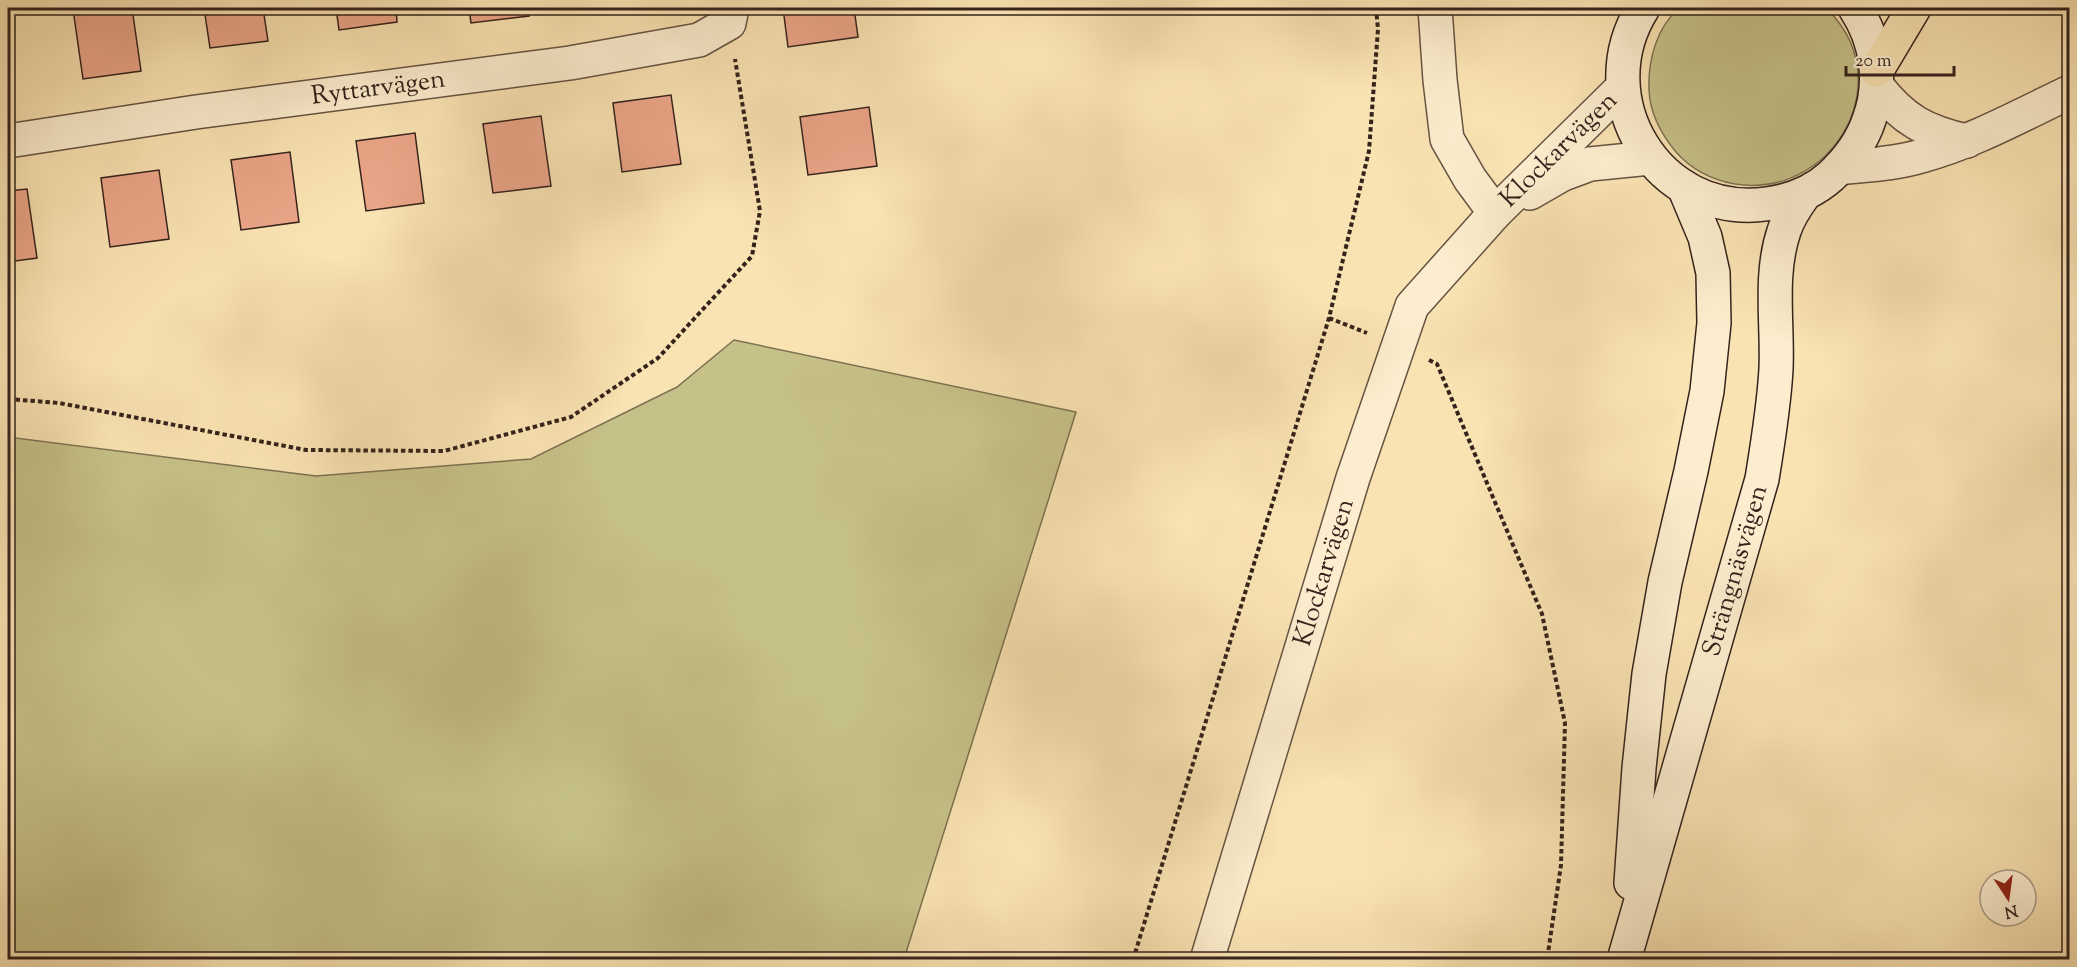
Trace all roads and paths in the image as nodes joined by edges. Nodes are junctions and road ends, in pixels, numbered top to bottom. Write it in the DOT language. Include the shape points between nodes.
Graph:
graph roads {
  1 [pos="1376,8"];
  2 [pos="1435,8"];
  3 [pos="1643,8"];
  4 [pos="1855,8"];
  5 [pos="1914,8"];
  6 [pos="730,15"];
  7 [pos="1877,78"];
  8 [pos="1622,88"];
  9 [pos="2070,92"];
  10 [pos="8,141"];
  11 [pos="1967,141"];
  12 [pos="1650,158"];
  13 [pos="1839,168"];
  14 [pos="1684,187"];
  15 [pos="1804,195"];
  16 [pos="1495,213"];
  17 [pos="1329,318"];
  18 [pos="1398,345"];
  19 [pos="8,399"];
  20 [pos="1626,951"];
  21 [pos="1133,960"];
  22 [pos="1207,960"];
  23 [pos="1547,960"];
  1 -- 17 [label="path" via="1378,29 1369,151"];
  2 -- 16 [label="street" via="1447,139"];
  3 -- 8 [label="street" via="1626,47"];
  4 -- 7 [label="street" via="1873,45"];
  5 -- 7 [label="highway"];
  6 -- 10 [label="street, Ryttarvägen" via="699,40 570,63 196,111"];
  6 -- 19 [label="path" via="760,211 752,256 658,358 571,417 444,451 306,450 59,403"];
  7 -- 11 [label="street" via="1890,104 1904,117 1937,133"];
  7 -- 13 [label="street" via="1866,130"];
  8 -- 12 [label="street" via="1631,125"];
  8 -- 16 [label="street, Klockarvägen"];
  9 -- 11 [label="street"];
  11 -- 13 [label="street" via="1911,159"];
  12 -- 14 [label="street"];
  12 -- 16 [label="street, Klockarvägen" via="1590,164 1563,174"];
  13 -- 15 [label="street"];
  14 -- 15 [label="street" via="1706,198 1755,206"];
  14 -- 20 [label="street, Strängnäsvägen" via="1705,237 1713,273 1714,323 1707,391 1665,582 1650,674 1638,768"];
  15 -- 20 [label="street, Strängnäsvägen" via="1784,231 1779,254 1776,368 1762,479"];
  16 -- 18 [label="street, Klockarvägen" via="1412,306"];
  17 -- 18 [label="path"];
  17 -- 21 [label="path"];
  18 -- 22 [label="street, Klockarvägen" via="1353,478"];
  18 -- 23 [label="path" via="1437,364 1542,614 1565,723 1561,865"];
}
